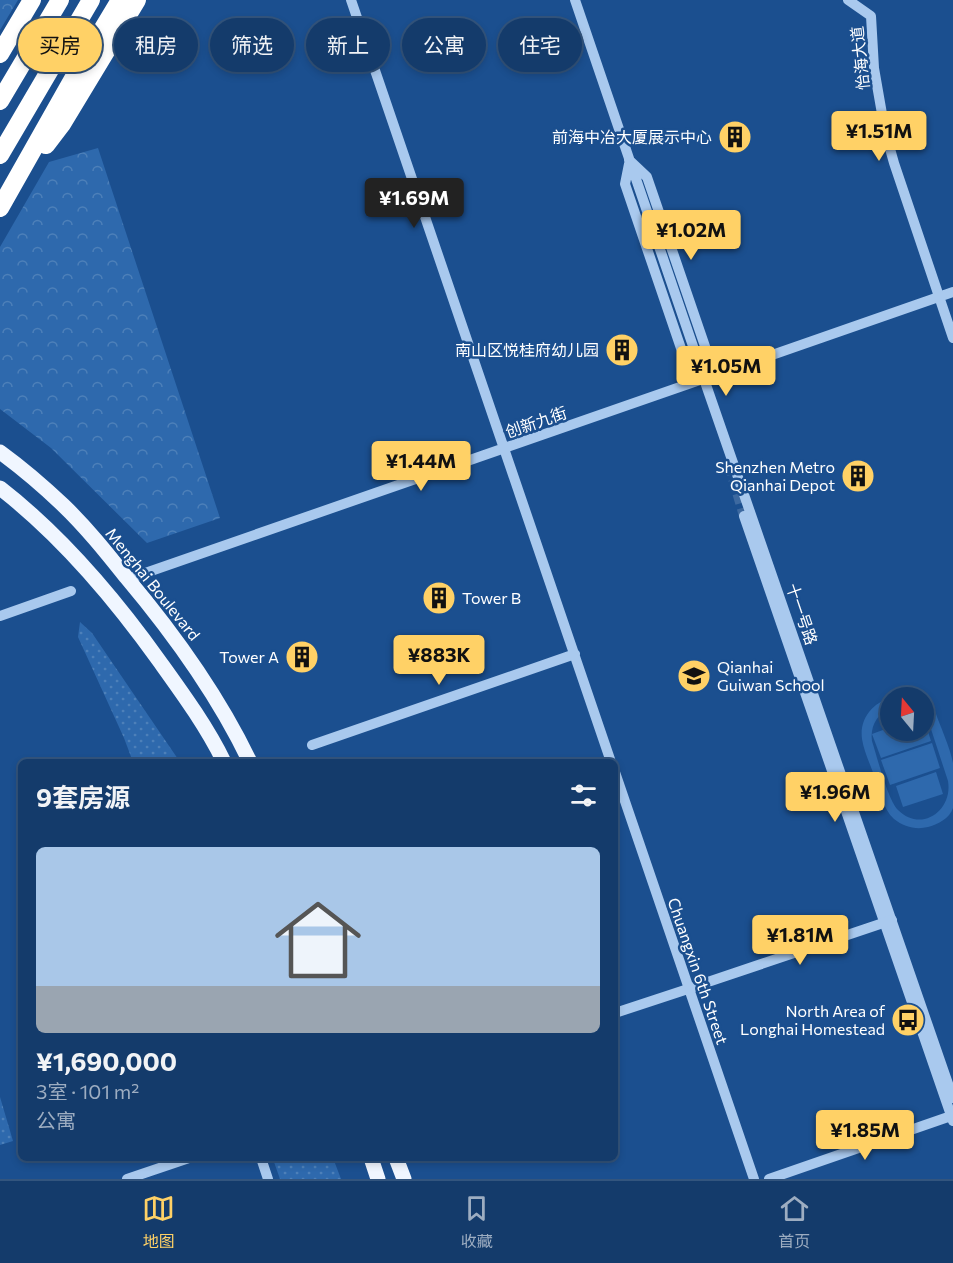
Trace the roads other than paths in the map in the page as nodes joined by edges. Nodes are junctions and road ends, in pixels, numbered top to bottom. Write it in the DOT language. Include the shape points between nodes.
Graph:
graph roads {
  1 [pos="32,0"];
  2 [pos="60,0"];
  3 [pos="133,0"];
  4 [pos="351,0"];
  5 [pos="575,0"];
  6 [pos="848,0"];
  7 [pos="90,3"];
  8 [pos="0,54"];
  9 [pos="0,101"];
  10 [pos="0,155"];
  11 [pos="629,160"];
  12 [pos="4,201"];
  13 [pos="953,292"];
  14 [pos="939,297"];
  15 [pos="953,338"];
  16 [pos="695,352"];
  17 [pos="704,379"];
  18 [pos="505,448"];
  19 [pos="0,452"];
  20 [pos="0,488"];
  21 [pos="744,516"];
  22 [pos="128,579"];
  23 [pos="71,591"];
  24 [pos="0,616"];
  25 [pos="575,654"];
  26 [pos="312,745"];
  27 [pos="222,759"];
  28 [pos="248,759"];
  29 [pos="610,759"];
  30 [pos="618,780"];
  31 [pos="892,920"];
  32 [pos="694,987"];
  33 [pos="618,1012"];
  34 [pos="953,1098"];
  35 [pos="952,1118"];
  36 [pos="182,1161"];
  37 [pos="262,1161"];
  38 [pos="397,1161"];
  39 [pos="147,1176"];
  40 [pos="128,1179"];
  41 [pos="268,1179"];
  42 [pos="404,1179"];
  43 [pos="754,1179"];
  44 [pos="769,1179"];
  1 -- 8 [label="highway"];
  2 -- 9 [label="highway"];
  3 -- 12 [label="highway" via="78,70"];
  4 -- 18 [label="street"];
  5 -- 11 [label="street, 十一号路"];
  6 -- 14 [label="street, 怡海大道" via="871,16 874,68 885,131"];
  7 -- 10 [label="highway"];
  11 -- 16 [label="street"];
  11 -- 17 [label="street, 十一号路" via="647,177 670,244 708,355"];
  11 -- 17 [label="street, 十一号路" via="625,184 686,363"];
  13 -- 14 [label="street, 创新九街"];
  14 -- 15 [label="street, 怡海大道"];
  14 -- 17 [label="street, 创新九街"];
  17 -- 18 [label="street, 创新九街"];
  17 -- 31 [label="street, 十一号路"];
  18 -- 22 [label="street, 创新九街"];
  18 -- 25 [label="street"];
  19 -- 22 [label="main road, Menghai Boulevard" via="63,505"];
  20 -- 27 [label="main road" via="59,541 103,588 175,683"];
  21 -- 35 [label="street"];
  22 -- 28 [label="main road, Menghai Boulevard" via="192,662"];
  23 -- 24 [label="street"];
  25 -- 26 [label="street"];
  25 -- 29 [label="street"];
  30 -- 32 [label="street, Chuangxin 6th Street"];
  31 -- 32 [label="street, bridge"];
  31 -- 34 [label="street, 十一号路"];
  32 -- 33 [label="street"];
  32 -- 43 [label="street, Chuangxin 6th Street"];
  35 -- 44 [label="street"];
  36 -- 39 [label="street"];
  37 -- 41 [label="street"];
  38 -- 42 [label="main road"];
  39 -- 40 [label="street"];
}
